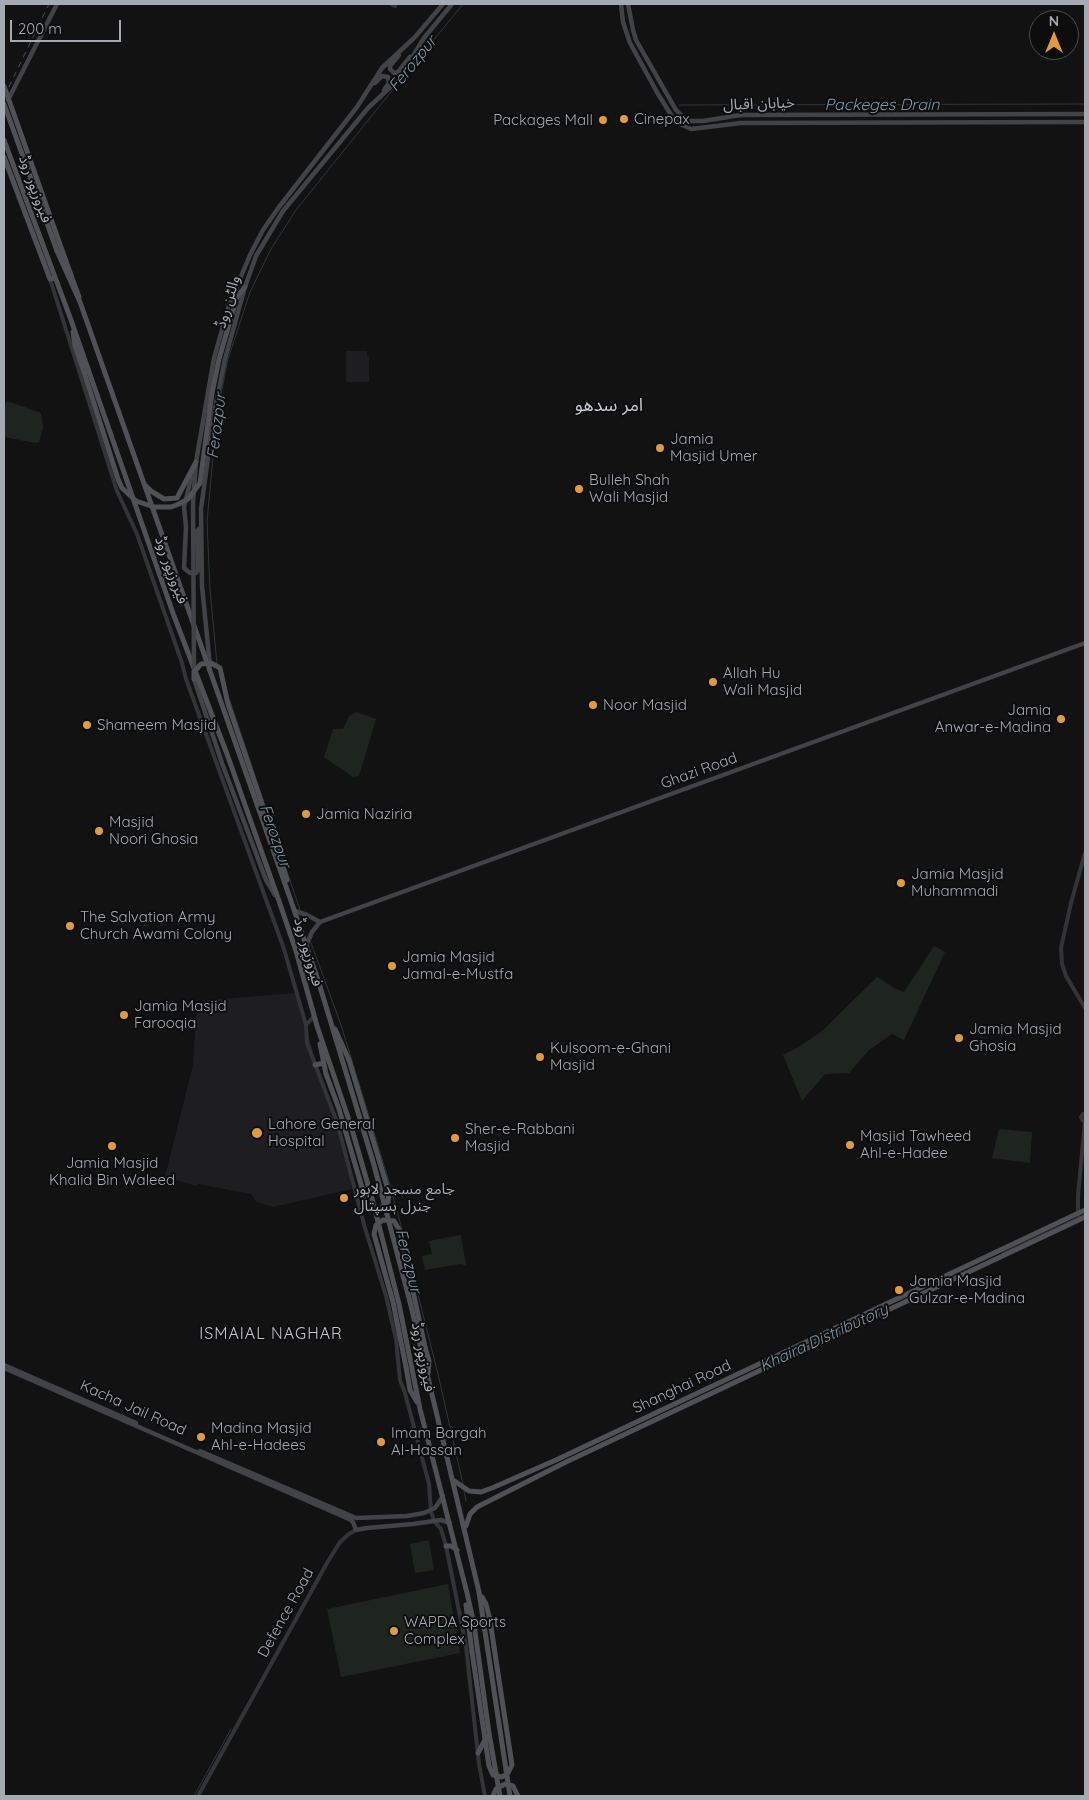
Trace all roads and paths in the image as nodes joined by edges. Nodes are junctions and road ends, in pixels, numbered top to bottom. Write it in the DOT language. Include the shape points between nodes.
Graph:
graph roads {
  1 [pos="58,4"];
  2 [pos="443,4"];
  3 [pos="452,4"];
  4 [pos="621,4"];
  5 [pos="628,4"];
  6 [pos="414,38"];
  7 [pos="424,38"];
  8 [pos="636,40"];
  9 [pos="630,43"];
  10 [pos="4,86"];
  11 [pos="364,98"];
  12 [pos="375,101"];
  13 [pos="4,104"];
  14 [pos="4,109"];
  15 [pos="1085,114"];
  16 [pos="974,115"];
  17 [pos="973,122"];
  18 [pos="1085,122"];
  19 [pos="4,140"];
  20 [pos="4,151"];
  21 [pos="4,157"];
  22 [pos="20,186"];
  23 [pos="60,250"];
  24 [pos="53,279"];
  25 [pos="245,287"];
  26 [pos="71,320"];
  27 [pos="196,462"];
  28 [pos="191,472"];
  29 [pos="144,484"];
  30 [pos="200,528"];
  31 [pos="1085,643"];
  32 [pos="211,674"];
  33 [pos="194,679"];
  34 [pos="1085,853"];
  35 [pos="290,898"];
  36 [pos="279,901"];
  37 [pos="294,911"];
  38 [pos="320,922"];
  39 [pos="306,946"];
  40 [pos="1085,1008"];
  41 [pos="314,1016"];
  42 [pos="328,1016"];
  43 [pos="306,1024"];
  44 [pos="317,1026"];
  45 [pos="324,1063"];
  46 [pos="315,1065"];
  47 [pos="1085,1114"];
  48 [pos="1085,1121"];
  49 [pos="1085,1210"];
  50 [pos="1080,1217"];
  51 [pos="4,1367"];
  52 [pos="428,1380"];
  53 [pos="420,1409"];
  54 [pos="452,1480"];
  55 [pos="443,1494"];
  56 [pos="431,1511"];
  57 [pos="434,1521"];
  58 [pos="450,1523"];
  59 [pos="465,1528"];
  60 [pos="356,1530"];
  61 [pos="446,1546"];
  62 [pos="457,1550"];
  63 [pos="479,1592"];
  64 [pos="467,1593"];
  65 [pos="489,1733"];
  66 [pos="478,1753"];
  67 [pos="198,1796"];
  68 [pos="485,1796"];
  69 [pos="494,1796"];
  70 [pos="500,1796"];
  71 [pos="510,1796"];
  72 [pos="518,1796"];
  1 -- 14 [label="main road"];
  2 -- 6 [label="main road, والٹن روڈ"];
  3 -- 7 [label="main road, والٹن روڈ"];
  4 -- 9 [label="main road"];
  5 -- 8 [label="main road, خیابان اقبال"];
  6 -- 7 [label="main road" via="390,66 392,72 398,72"];
  6 -- 11 [label="main road, والٹن روڈ" via="382,68"];
  7 -- 12 [label="main road, والٹن روڈ" via="399,79"];
  8 -- 9 [label="main road"];
  8 -- 16 [label="main road, خیابان اقبال" via="676,110 690,121 741,115"];
  9 -- 17 [label="main road" via="673,118 691,129 734,123"];
  10 -- 23 [label="main road, bridge"];
  11 -- 12 [label="main road" via="380,77 386,76 390,83"];
  11 -- 27 [label="main road, والٹن روڈ" via="279,207 250,255 229,305 214,358"];
  12 -- 25 [label="main road, والٹن روڈ" via="283,211 256,256"];
  13 -- 23 [label="main road, فیروزپور روڈ, bridge"];
  15 -- 16 [label="main road, خیابان اقبال"];
  16 -- 17 [label="main road"];
  17 -- 18 [label="main road"];
  19 -- 22 [label="main road, فیروزپور روڈ"];
  20 -- 22 [label="main road"];
  21 -- 24 [label="main road"];
  22 -- 24 [label="main road, فیروزپور روڈ"];
  23 -- 29 [label="main road, فیروزپور روڈ"];
  24 -- 26 [label="main road, فیروزپور روڈ"];
  24 -- 43 [label="street" via="117,491 137,534 189,688 284,948"];
  25 -- 26 [label="main road, bridge" via="237,297 219,359 200,483 188,499 171,507 154,507 131,498 122,488 75,346"];
  25 -- 30 [label="main road, والٹن روڈ" via="224,359"];
  26 -- 36 [label="main road, فیروزپور روڈ"];
  27 -- 28 [label="main road"];
  27 -- 33 [label="main road, والٹن روڈ, bridge" via="193,502"];
  28 -- 29 [label="main road" via="180,494 171,500 159,497"];
  28 -- 30 [label="main road" via="184,507 184,566 190,573 198,570 197,531"];
  29 -- 32 [label="main road, فیروزپور روڈ"];
  30 -- 32 [label="main road, والٹن روڈ"];
  31 -- 38 [label="main road, Ghazi Road"];
  32 -- 35 [label="main road, فیروزپور روڈ"];
  33 -- 35 [label="main road, bridge" via="194,672 201,664 211,663 220,668 230,711 279,854"];
  33 -- 36 [label="main road, والٹن روڈ" via="260,866"];
  34 -- 40 [label="street" via="1061,948 1066,976"];
  35 -- 37 [label="main road, فیروزپور روڈ"];
  36 -- 41 [label="main road, فیروزپور روڈ"];
  37 -- 38 [label="main road"];
  37 -- 39 [label="main road, فیروزپور روڈ"];
  38 -- 39 [label="main road"];
  39 -- 42 [label="main road, فیروزپور روڈ"];
  41 -- 43 [label="street"];
  41 -- 44 [label="main road, فیروزپور روڈ"];
  42 -- 45 [label="main road, bridge" via="348,1060 389,1193 388,1202 381,1208 367,1205"];
  42 -- 52 [label="main road, فیروزپور روڈ" via="379,1184"];
  43 -- 46 [label="street" via="307,1043"];
  44 -- 45 [label="main road"];
  44 -- 53 [label="main road, فیروزپور روڈ" via="373,1202 402,1318"];
  45 -- 46 [label="main road"];
  46 -- 56 [label="street" via="337,1122 386,1296 400,1380 429,1484"];
  47 -- 48 [label="street" via="1081,1118"];
  48 -- 50 [label="street" via="1078,1195"];
  49 -- 50 [label="main road, Shanghai Road"];
  50 -- 54 [label="main road, Shanghai Road" via="492,1488 481,1492 469,1491"];
  50 -- 59 [label="main road, Shanghai Road" via="477,1507 470,1514"];
  51 -- 56 [label="main road, Kacha Jail Road" via="356,1518 407,1516"];
  51 -- 60 [label="main road" via="349,1519"];
  52 -- 53 [label="main road, bridge" via="429,1361 400,1231 394,1222 384,1220 376,1225 374,1234 393,1302 410,1390"];
  52 -- 54 [label="main road, فیروزپور روڈ"];
  53 -- 55 [label="main road, فیروزپور روڈ"];
  54 -- 59 [label="main road, فیروزپور روڈ"];
  55 -- 56 [label="main road"];
  55 -- 58 [label="main road, فیروزپور روڈ"];
  56 -- 57 [label="street"];
  57 -- 58 [label="main road"];
  57 -- 60 [label="main road"];
  57 -- 61 [label="street" via="442,1529"];
  58 -- 62 [label="main road, فیروزپور روڈ"];
  59 -- 63 [label="main road, فیروزپور روڈ"];
  60 -- 67 [label="street, Defence Road" via="340,1542 327,1562"];
  61 -- 62 [label="main road"];
  61 -- 66 [label="street" via="466,1646"];
  62 -- 64 [label="main road, فیروزپور روڈ"];
  63 -- 64 [label="main road, bridge" via="486,1604 512,1765 502,1777 493,1775 488,1766"];
  63 -- 71 [label="main road, فیروزپور روڈ"];
  64 -- 65 [label="main road, فیروزپور روڈ"];
  65 -- 66 [label="main road"];
  65 -- 70 [label="main road, فیروزپور روڈ"];
  66 -- 68 [label="street"];
  69 -- 72 [label="main road, bridge" via="496,1789 505,1784 513,1786"];
}
